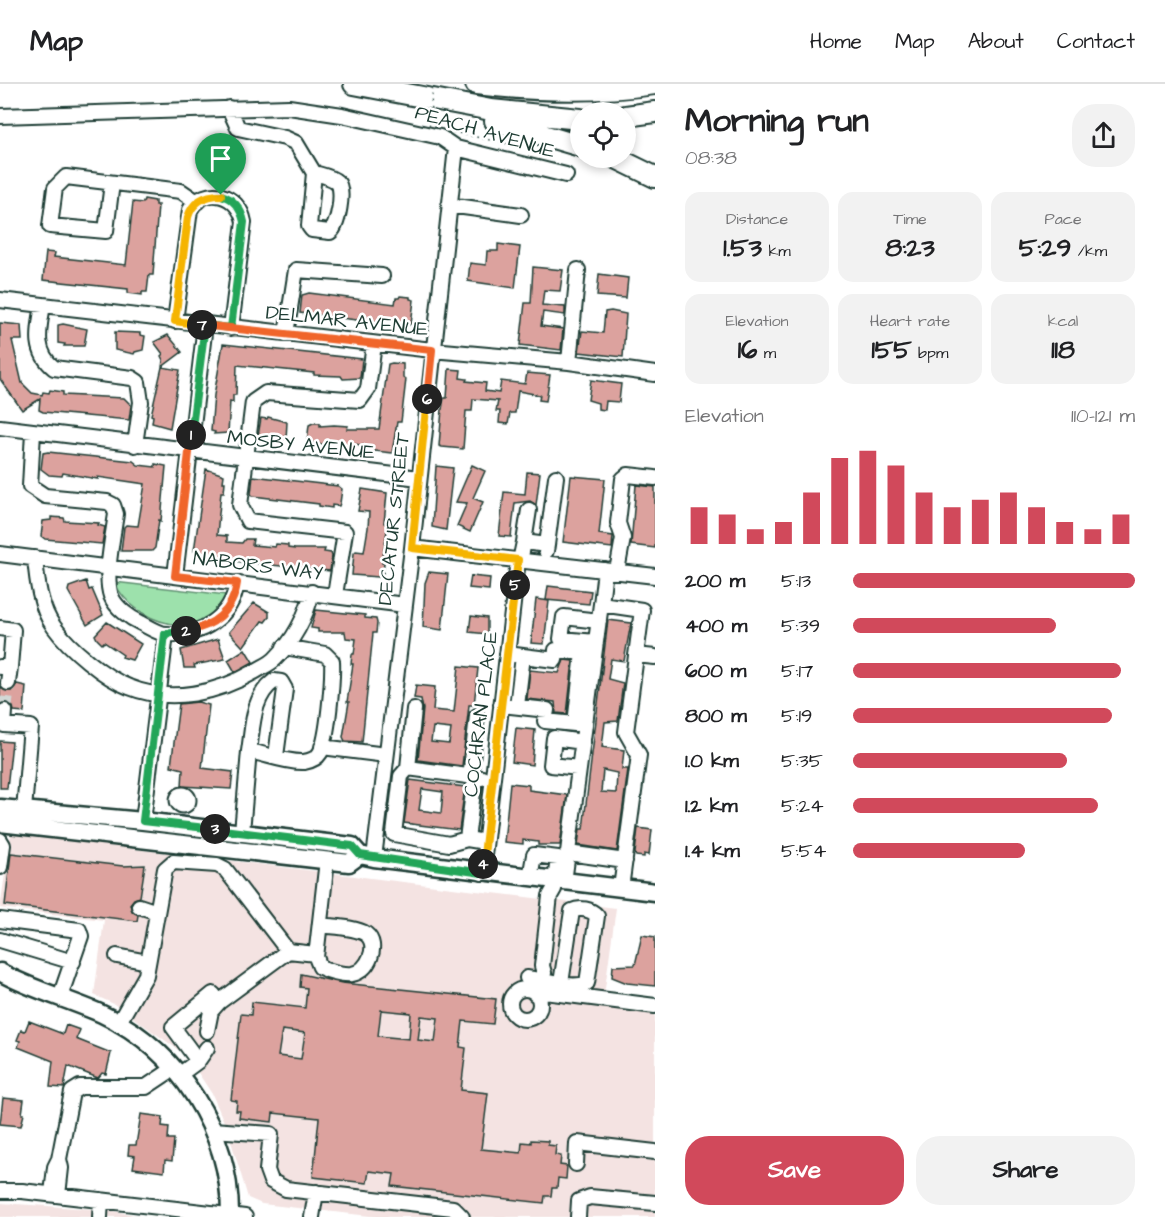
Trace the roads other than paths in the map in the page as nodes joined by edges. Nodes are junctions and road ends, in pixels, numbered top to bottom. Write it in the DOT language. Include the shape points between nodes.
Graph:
graph roads {
  1 [pos="354,84"];
  2 [pos="476,84"];
  3 [pos="655,84"];
  4 [pos="376,88"];
  5 [pos="229,108"];
  6 [pos="655,112"];
  7 [pos="636,115"];
  8 [pos="0,117"];
  9 [pos="570,118"];
  10 [pos="570,143"];
  11 [pos="462,150"];
  12 [pos="636,168"];
  13 [pos="314,173"];
  14 [pos="566,175"];
  15 [pos="655,177"];
  16 [pos="112,183"];
  17 [pos="197,202"];
  18 [pos="449,205"];
  19 [pos="521,216"];
  20 [pos="578,270"];
  21 [pos="382,276"];
  22 [pos="0,300"];
  23 [pos="43,305"];
  24 [pos="175,321"];
  25 [pos="205,325"];
  26 [pos="231,328"];
  27 [pos="286,334"];
  28 [pos="374,344"];
  29 [pos="432,350"];
  30 [pos="569,362"];
  31 [pos="655,374"];
  32 [pos="0,427"];
  33 [pos="33,432"];
  34 [pos="135,445"];
  35 [pos="189,452"];
  36 [pos="246,458"];
  37 [pos="556,477"];
  38 [pos="419,478"];
  39 [pos="655,478"];
  40 [pos="529,510"];
  41 [pos="524,542"];
  42 [pos="547,545"];
  43 [pos="412,548"];
  44 [pos="0,554"];
  45 [pos="34,558"];
  46 [pos="519,560"];
  47 [pos="544,563"];
  48 [pos="110,567"];
  49 [pos="611,571"];
  50 [pos="175,576"];
  51 [pos="655,576"];
  52 [pos="237,583"];
  53 [pos="312,592"];
  54 [pos="335,595"];
  55 [pos="600,604"];
  56 [pos="405,605"];
  57 [pos="599,621"];
  58 [pos="0,628"];
  59 [pos="165,634"];
  60 [pos="596,642"];
  61 [pos="284,646"];
  62 [pos="507,654"];
  63 [pos="636,655"];
  64 [pos="523,656"];
  65 [pos="655,657"];
  66 [pos="5,667"];
  67 [pos="8,683"];
  68 [pos="158,695"];
  69 [pos="501,705"];
  70 [pos="517,706"];
  71 [pos="414,709"];
  72 [pos="5,711"];
  73 [pos="477,716"];
  74 [pos="583,741"];
  75 [pos="322,747"];
  76 [pos="249,751"];
  77 [pos="386,755"];
  78 [pos="276,756"];
  79 [pos="408,768"];
  80 [pos="579,768"];
  81 [pos="475,777"];
  82 [pos="493,779"];
  83 [pos="0,808"];
  84 [pos="24,810"];
  85 [pos="143,821"];
  86 [pos="0,823"];
  87 [pos="242,832"];
  88 [pos="467,839"];
  89 [pos="0,840"];
  90 [pos="485,842"];
  91 [pos="568,853"];
  92 [pos="367,857"];
  93 [pos="327,860"];
  94 [pos="625,861"];
  95 [pos="0,867"];
  96 [pos="482,873"];
  97 [pos="530,878"];
  98 [pos="558,884"];
  99 [pos="621,888"];
  100 [pos="655,892"];
  101 [pos="139,906"];
  102 [pos="158,912"];
  103 [pos="0,920"];
  104 [pos="320,926"];
  105 [pos="0,940"];
  106 [pos="288,951"];
  107 [pos="316,954"];
  108 [pos="117,956"];
  109 [pos="70,961"];
  110 [pos="148,962"];
  111 [pos="0,972"];
  112 [pos="527,978"];
  113 [pos="561,983"];
  114 [pos="541,985"];
  115 [pos="57,995"];
  116 [pos="219,1002"];
  117 [pos="655,1006"];
  118 [pos="118,1024"];
  119 [pos="207,1031"];
  120 [pos="207,1048"];
  121 [pos="198,1061"];
  122 [pos="176,1072"];
  123 [pos="212,1130"];
  124 [pos="655,1152"];
  125 [pos="576,1164"];
  126 [pos="0,1188"];
  127 [pos="316,1192"];
  128 [pos="55,1194"];
  129 [pos="101,1200"];
  130 [pos="655,1203"];
  131 [pos="438,1211"];
  132 [pos="235,1216"];
  133 [pos="100,1217"];
  134 [pos="312,1217"];
  135 [pos="462,1217"];
  136 [pos="578,1217"];
  1 -- 4 [label="highway"];
  2 -- 3 [label="highway" via="589,92"];
  4 -- 9 [label="highway" via="491,110"];
  4 -- 10 [label="highway"];
  5 -- 8 [label="street, PEACH AVENUE"];
  5 -- 11 [label="street, PEACH AVENUE" via="289,107 342,115 440,138"];
  5 -- 13 [label="street" via="238,128 296,143"];
  6 -- 7 [label="highway"];
  11 -- 14 [label="street, PEACH AVENUE"];
  11 -- 18 [label="street, DECATUR STREET"];
  12 -- 15 [label="highway"];
  16 -- 16 [label="street" via="66,177 55,188 50,226 106,231"];
  16 -- 17 [label="street" via="181,190"];
  17 -- 24 [label="street" via="188,217"];
  17 -- 26 [label="street" via="221,195 233,200 244,222"];
  18 -- 19 [label="street"];
  18 -- 29 [label="street, DECATUR STREET"];
  20 -- 30 [label="street"];
  21 -- 27 [label="street" via="296,270"];
  22 -- 23 [label="street, DELMAR AVENUE"];
  23 -- 24 [label="street, DELMAR AVENUE"];
  23 -- 34 [label="street" via="40,352 54,368 138,382 141,402"];
  24 -- 25 [label="street, DELMAR AVENUE"];
  25 -- 26 [label="street, DELMAR AVENUE"];
  25 -- 35 [label="street"];
  26 -- 27 [label="street, DELMAR AVENUE"];
  27 -- 28 [label="street, DELMAR AVENUE"];
  28 -- 29 [label="street, DELMAR AVENUE"];
  28 -- 36 [label="street" via="369,389 360,400 273,393 258,397 253,402"];
  29 -- 30 [label="street, DELMAR AVENUE"];
  29 -- 38 [label="street, DECATUR STREET"];
  30 -- 31 [label="street, DELMAR AVENUE"];
  32 -- 33 [label="street, MOSBY AVENUE"];
  33 -- 34 [label="street, MOSBY AVENUE"];
  33 -- 48 [label="street" via="30,486 45,496 113,505 116,514"];
  34 -- 35 [label="street, MOSBY AVENUE"];
  35 -- 36 [label="street, MOSBY AVENUE"];
  35 -- 50 [label="street"];
  36 -- 38 [label="street, MOSBY AVENUE"];
  36 -- 54 [label="street" via="240,505 248,521 345,532"];
  37 -- 42 [label="street"];
  38 -- 43 [label="street, DECATUR STREET"];
  39 -- 49 [label="street" via="628,475 622,479 618,523 623,538"];
  40 -- 41 [label="street, COCHRAN PLACE"];
  41 -- 42 [label="street"];
  41 -- 46 [label="street, COCHRAN PLACE"];
  42 -- 47 [label="street"];
  43 -- 46 [label="street"];
  43 -- 56 [label="street, DECATUR STREET"];
  44 -- 45 [label="street, NABORS WAY"];
  45 -- 48 [label="street, NABORS WAY"];
  45 -- 68 [label="street" via="37,588 53,627 86,659 128,687"];
  46 -- 47 [label="street"];
  46 -- 62 [label="street, COCHRAN PLACE"];
  47 -- 49 [label="street"];
  48 -- 50 [label="street, NABORS WAY"];
  48 -- 59 [label="street" via="112,597 120,609 135,621"];
  49 -- 51 [label="street"];
  49 -- 55 [label="street"];
  50 -- 52 [label="street, NABORS WAY"];
  52 -- 53 [label="street, NABORS WAY"];
  52 -- 59 [label="street" via="231,607 221,617 193,630"];
  53 -- 54 [label="street, NABORS WAY"];
  53 -- 61 [label="street" via="305,618"];
  54 -- 56 [label="street, NABORS WAY"];
  55 -- 57 [label="street"];
  55 -- 63 [label="street" via="642,610"];
  56 -- 77 [label="street, DECATUR STREET"];
  57 -- 60 [label="street"];
  57 -- 60 [label="street" via="564,618 561,639"];
  58 -- 66 [label="street" via="13,630"];
  59 -- 68 [label="street"];
  60 -- 74 [label="street"];
  61 -- 68 [label="street" via="274,660 235,683 193,695"];
  61 -- 75 [label="street" via="325,654 332,661"];
  62 -- 64 [label="street"];
  62 -- 69 [label="street, COCHRAN PLACE"];
  63 -- 65 [label="street"];
  63 -- 94 [label="street" via="626,732 639,755"];
  64 -- 70 [label="street"];
  64 -- 70 [label="street" via="555,660 556,650 583,653 575,724 545,721 547,710"];
  66 -- 67 [label="street"];
  68 -- 85 [label="street"];
  69 -- 70 [label="street"];
  69 -- 82 [label="street, COCHRAN PLACE"];
  71 -- 79 [label="street"];
  72 -- 84 [label="street" via="4,725 31,727"];
  73 -- 81 [label="street" via="471,769"];
  74 -- 80 [label="street"];
  74 -- 80 [label="street" via="554,738 551,765"];
  75 -- 77 [label="street"];
  75 -- 78 [label="street" via="315,758 304,762"];
  76 -- 78 [label="street"];
  76 -- 78 [label="street" via="262,689 274,681 281,682 285,689"];
  76 -- 87 [label="street"];
  77 -- 92 [label="street, DECATUR STREET"];
  79 -- 81 [label="street"];
  79 -- 88 [label="street" via="400,776 394,834 449,844"];
  80 -- 91 [label="street"];
  81 -- 82 [label="street"];
  81 -- 88 [label="street"];
  82 -- 90 [label="street, COCHRAN PLACE"];
  83 -- 84 [label="main road"];
  84 -- 85 [label="main road"];
  85 -- 87 [label="main road"];
  86 -- 93 [label="main road"];
  87 -- 92 [label="main road" via="352,846"];
  88 -- 90 [label="street"];
  89 -- 95 [label="street"];
  90 -- 96 [label="street, COCHRAN PLACE"];
  91 -- 94 [label="street"];
  91 -- 98 [label="street"];
  92 -- 93 [label="main road" via="349,862"];
  92 -- 96 [label="main road"];
  93 -- 104 [label="street"];
  94 -- 99 [label="street"];
  96 -- 97 [label="main road"];
  97 -- 98 [label="main road"];
  97 -- 98 [label="street" via="534,855 558,858"];
  98 -- 99 [label="main road"];
  98 -- 114 [label="street" via="550,896"];
  99 -- 100 [label="main road"];
  101 -- 102 [label="street"];
  102 -- 106 [label="street" via="169,864 181,861 217,865 229,874"];
  102 -- 110 [label="street"];
  103 -- 109 [label="street" via="79,930 81,936"];
  104 -- 107 [label="street"];
  104 -- 107 [label="street" via="369,936 371,957 363,969 353,974 320,967"];
  105 -- 109 [label="street"];
  106 -- 107 [label="street"];
  106 -- 116 [label="street"];
  108 -- 110 [label="street"];
  109 -- 115 [label="street"];
  110 -- 118 [label="street" via="143,981"];
  111 -- 115 [label="main road"];
  112 -- 114 [label="street"];
  113 -- 113 [label="street" via="572,911 592,911 597,916 588,980 581,986"];
  113 -- 114 [label="street"];
  114 -- 117 [label="street"];
  115 -- 118 [label="main road"];
  116 -- 119 [label="street" via="211,1011"];
  116 -- 121 [label="street" via="213,994 172,1027"];
  118 -- 122 [label="main road"];
  120 -- 121 [label="street"];
  121 -- 122 [label="street"];
  122 -- 123 [label="main road" via="198,1099"];
  122 -- 128 [label="street" via="146,1087 80,1087 71,1094 55,1167"];
  123 -- 127 [label="street" via="271,1134 267,1170 271,1181 286,1189"];
  123 -- 132 [label="main road"];
  124 -- 125 [label="street" via="577,1143"];
  126 -- 128 [label="street"];
  127 -- 131 [label="street"];
  127 -- 134 [label="street"];
  128 -- 129 [label="street"];
  129 -- 132 [label="street"];
  129 -- 133 [label="street"];
  130 -- 136 [label="street" via="590,1197 579,1201"];
  131 -- 135 [label="street" via="453,1208"];
}
